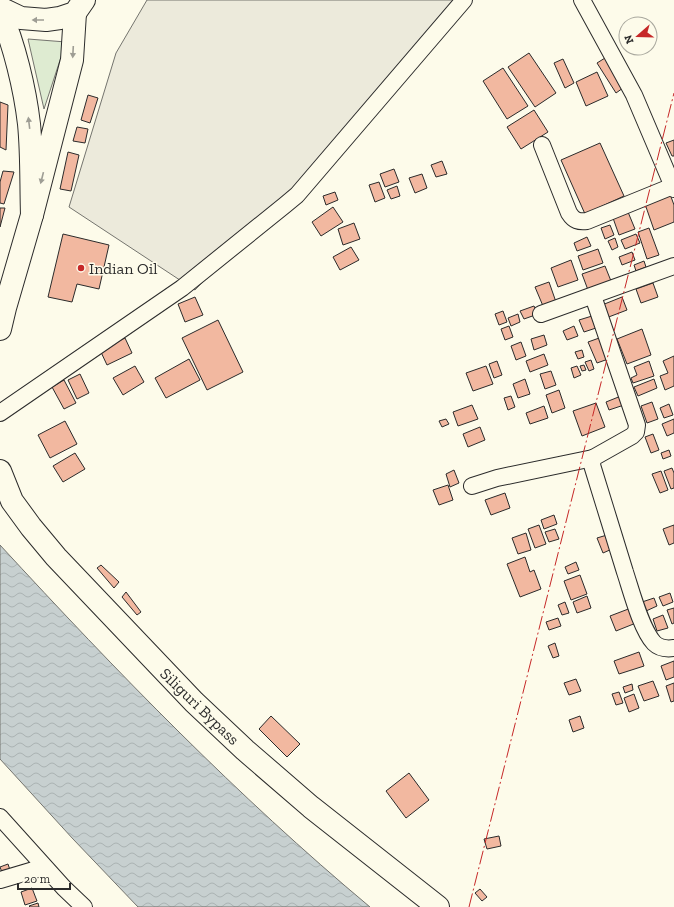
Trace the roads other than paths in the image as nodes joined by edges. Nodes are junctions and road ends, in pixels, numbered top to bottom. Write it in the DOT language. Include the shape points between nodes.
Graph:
graph roads {
  1 [pos="464,0"];
  2 [pos="582,0"];
  3 [pos="79,7"];
  4 [pos="0,8"];
  5 [pos="0,12"];
  6 [pos="542,145"];
  7 [pos="674,188"];
  8 [pos="32,215"];
  9 [pos="674,266"];
  10 [pos="593,296"];
  11 [pos="541,314"];
  12 [pos="0,329"];
  13 [pos="0,413"];
  14 [pos="593,458"];
  15 [pos="0,472"];
  16 [pos="472,486"];
  17 [pos="674,648"];
  18 [pos="0,817"];
  19 [pos="44,867"];
  20 [pos="0,880"];
  21 [pos="84,907"];
  22 [pos="438,907"];
  1 -- 13 [label="street" via="297,195 182,288"];
  2 -- 7 [label="street" via="634,95"];
  3 -- 4 [label="highway, one-way" via="60,18 33,20 21,18"];
  3 -- 8 [label="highway, one-way" via="72,60"];
  8 -- 5 [label="highway, one-way" via="29,123 19,70"];
  6 -- 7 [label="street" via="569,213 572,219 580,222"];
  8 -- 12 [label="highway"];
  9 -- 10 [label="street"];
  10 -- 11 [label="street"];
  10 -- 14 [label="street" via="637,428 632,436"];
  14 -- 16 [label="street" via="497,478"];
  14 -- 17 [label="street" via="592,466 602,499 646,631 656,645"];
  15 -- 22 [label="highway, Siliguri Bypass" via="12,501 56,557 194,702 311,807"];
  18 -- 19 [label="street"];
  19 -- 20 [label="street"];
  19 -- 21 [label="street"];
}
